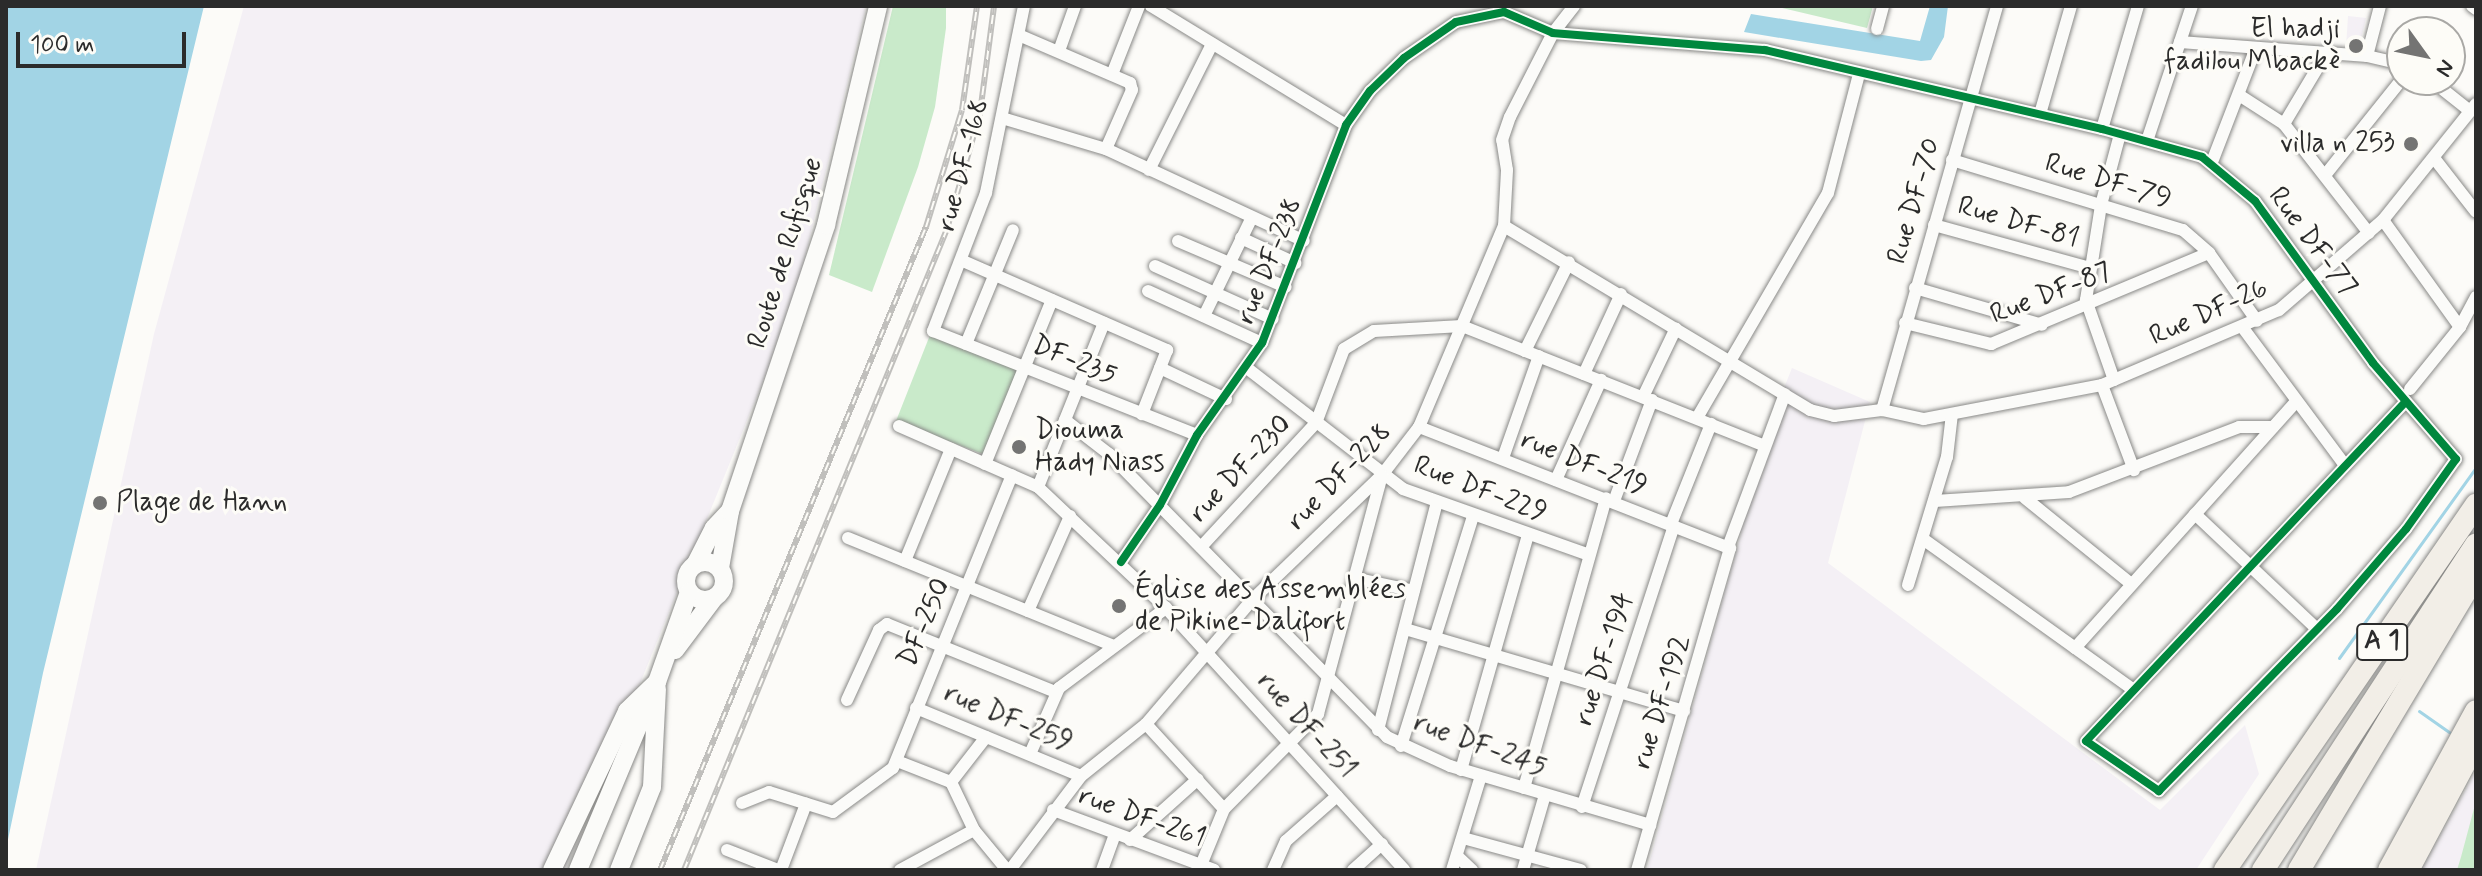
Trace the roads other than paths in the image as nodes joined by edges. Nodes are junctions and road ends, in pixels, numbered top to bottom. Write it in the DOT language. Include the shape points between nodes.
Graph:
graph roads {
  1 [pos="878,6"];
  2 [pos="1024,6"];
  3 [pos="1075,6"];
  4 [pos="1139,6"];
  5 [pos="1454,6"];
  6 [pos="1574,6"];
  7 [pos="1883,6"];
  8 [pos="1997,6"];
  9 [pos="2071,6"];
  10 [pos="2138,6"];
  11 [pos="2380,6"];
  12 [pos="1156,7"];
  13 [pos="2187,7"];
  14 [pos="1456,22"];
  15 [pos="1877,29"];
  16 [pos="1553,33"];
  17 [pos="1021,36"];
  18 [pos="2180,42"];
  19 [pos="1212,44"];
  20 [pos="2256,48"];
  21 [pos="1059,51"];
  22 [pos="2327,52"];
  23 [pos="2367,56"];
  24 [pos="2386,60"];
  25 [pos="1113,72"];
  26 [pos="1859,74"];
  27 [pos="2239,95"];
  28 [pos="2388,96"];
  29 [pos="2456,96"];
  30 [pos="1970,97"];
  31 [pos="2473,107"];
  32 [pos="2040,114"];
  33 [pos="1002,118"];
  34 [pos="2284,124"];
  35 [pos="1346,125"];
  36 [pos="2102,129"];
  37 [pos="2120,134"];
  38 [pos="2147,141"];
  39 [pos="1106,149"];
  40 [pos="2434,158"];
  41 [pos="1952,160"];
  42 [pos="2212,162"];
  43 [pos="1149,170"];
  44 [pos="2326,174"];
  45 [pos="2101,205"];
  46 [pos="2476,212"];
  47 [pos="1251,219"];
  48 [pos="2383,220"];
  49 [pos="1934,225"];
  50 [pos="1504,226"];
  51 [pos="1013,230"];
  52 [pos="2369,233"];
  53 [pos="1241,238"];
  54 [pos="1178,241"];
  55 [pos="1304,241"];
  56 [pos="2209,253"];
  57 [pos="963,261"];
  58 [pos="1569,262"];
  59 [pos="1295,263"];
  60 [pos="1231,264"];
  61 [pos="1155,266"];
  62 [pos="2090,268"];
  63 [pos="994,275"];
  64 [pos="2314,282"];
  65 [pos="1286,287"];
  66 [pos="1915,288"];
  67 [pos="1217,290"];
  68 [pos="1148,291"];
  69 [pos="1621,294"];
  70 [pos="2476,297"];
  71 [pos="1052,300"];
  72 [pos="2087,307"];
  73 [pos="1204,316"];
  74 [pos="1273,319"];
  75 [pos="2257,321"];
  76 [pos="1104,323"];
  77 [pos="1905,323"];
  78 [pos="2042,325"];
  79 [pos="1462,326"];
  80 [pos="2460,327"];
  81 [pos="1676,328"];
  82 [pos="2243,328"];
  83 [pos="933,331"];
  84 [pos="1262,343"];
  85 [pos="966,344"];
  86 [pos="1525,351"];
  87 [pos="1539,356"];
  88 [pos="1728,361"];
  89 [pos="1026,367"];
  90 [pos="1160,368"];
  91 [pos="1248,369"];
  92 [pos="1584,374"];
  93 [pos="1601,380"];
  94 [pos="2108,382"];
  95 [pos="1078,388"];
  96 [pos="2410,389"];
  97 [pos="1785,394"];
  98 [pos="1226,399"];
  99 [pos="1647,399"];
  100 [pos="2405,402"];
  101 [pos="2295,403"];
  102 [pos="1882,410"];
  103 [pos="1142,414"];
  104 [pos="1952,414"];
  105 [pos="1697,418"];
  106 [pos="1065,420"];
  107 [pos="1316,423"];
  108 [pos="1711,424"];
  109 [pos="899,426"];
  110 [pos="1419,427"];
  111 [pos="2273,427"];
  112 [pos="1197,435"];
  113 [pos="1763,445"];
  114 [pos="951,449"];
  115 [pos="1503,458"];
  116 [pos="985,464"];
  117 [pos="2344,464"];
  118 [pos="2134,470"];
  119 [pos="1012,475"];
  120 [pos="1382,475"];
  121 [pos="1556,480"];
  122 [pos="1038,487"];
  123 [pos="2025,498"];
  124 [pos="1610,500"];
  125 [pos="1935,501"];
  126 [pos="1437,502"];
  127 [pos="1160,505"];
  128 [pos="2476,505"];
  129 [pos="730,511"];
  130 [pos="2195,514"];
  131 [pos="1070,516"];
  132 [pos="1473,516"];
  133 [pos="1672,525"];
  134 [pos="1528,535"];
  135 [pos="848,538"];
  136 [pos="1923,539"];
  137 [pos="2476,544"];
  138 [pos="1201,547"];
  139 [pos="1729,548"];
  140 [pos="1589,555"];
  141 [pos="905,561"];
  142 [pos="1121,562"];
  143 [pos="696,563"];
  144 [pos="2248,564"];
  145 [pos="720,568"];
  146 [pos="2476,574"];
  147 [pos="1354,578"];
  148 [pos="2130,583"];
  149 [pos="1908,585"];
  150 [pos="968,586"];
  151 [pos="687,588"];
  152 [pos="1414,591"];
  153 [pos="714,598"];
  154 [pos="1252,600"];
  155 [pos="1166,608"];
  156 [pos="1028,611"];
  157 [pos="1405,629"];
  158 [pos="2317,629"];
  159 [pos="1435,638"];
  160 [pos="941,645"];
  161 [pos="1114,646"];
  162 [pos="2075,648"];
  163 [pos="1207,651"];
  164 [pos="1493,655"];
  165 [pos="666,662"];
  166 [pos="1326,671"];
  167 [pos="1557,674"];
  168 [pos="657,682"];
  169 [pos="2134,690"];
  170 [pos="1055,692"];
  171 [pos="1619,692"];
  172 [pos="847,700"];
  173 [pos="916,708"];
  174 [pos="1684,711"];
  175 [pos="2476,711"];
  176 [pos="1146,724"];
  177 [pos="1378,730"];
  178 [pos="986,737"];
  179 [pos="2476,742"];
  180 [pos="1292,745"];
  181 [pos="1401,746"];
  182 [pos="1030,754"];
  183 [pos="897,761"];
  184 [pos="1461,770"];
  185 [pos="1081,776"];
  186 [pos="1481,776"];
  187 [pos="1198,779"];
  188 [pos="2288,779"];
  189 [pos="951,782"];
  190 [pos="1524,788"];
  191 [pos="1545,795"];
  192 [pos="1337,796"];
  193 [pos="742,803"];
  194 [pos="806,804"];
  195 [pos="1582,807"];
  196 [pos="1224,809"];
  197 [pos="1053,810"];
  198 [pos="1650,825"];
  199 [pos="974,830"];
  200 [pos="1115,834"];
  201 [pos="1463,838"];
  202 [pos="1130,840"];
  203 [pos="1382,844"];
  204 [pos="727,850"];
  205 [pos="1527,854"];
  206 [pos="1457,856"];
  207 [pos="1200,868"];
  208 [pos="552,870"];
  209 [pos="578,870"];
  210 [pos="619,870"];
  211 [pos="780,870"];
  212 [pos="900,870"];
  213 [pos="1009,870"];
  214 [pos="1102,870"];
  215 [pos="1214,870"];
  216 [pos="1273,870"];
  217 [pos="1353,870"];
  218 [pos="1404,870"];
  219 [pos="1452,870"];
  220 [pos="1472,870"];
  221 [pos="1523,870"];
  222 [pos="1581,870"];
  223 [pos="1637,870"];
  224 [pos="2225,870"];
  225 [pos="2235,870"];
  226 [pos="2263,870"];
  227 [pos="2299,870"];
  228 [pos="2389,870"];
  229 [pos="2408,870"];
  1 -- 129 [label="main road, Route de Rufisque" via="801,312"];
  2 -- 17 [label="street, rue DF-168"];
  3 -- 21 [label="street"];
  4 -- 25 [label="street"];
  5 -- 14 [label="street"];
  6 -- 16 [label="street, rue DF-228"];
  7 -- 15 [label="street"];
  8 -- 30 [label="street, Rue DF-70"];
  9 -- 32 [label="street"];
  10 -- 36 [label="street"];
  11 -- 23 [label="street"];
  12 -- 19 [label="street"];
  13 -- 18 [label="street"];
  14 -- 16 [label="street, Rue DF-77" via="1504,12"];
  14 -- 35 [label="street, rue DF-238" via="1370,91"];
  16 -- 26 [label="street, Rue DF-77" via="1740,46"];
  16 -- 50 [label="street, rue DF-228" via="1502,140 1507,170"];
  17 -- 21 [label="street"];
  17 -- 33 [label="street, rue DF-168"];
  18 -- 20 [label="street"];
  18 -- 38 [label="street"];
  19 -- 35 [label="street"];
  19 -- 43 [label="street"];
  20 -- 22 [label="street"];
  20 -- 27 [label="street"];
  21 -- 25 [label="street"];
  22 -- 23 [label="street"];
  22 -- 34 [label="street"];
  23 -- 24 [label="street"];
  25 -- 39 [label="street" via="1132,90"];
  26 -- 30 [label="street, Rue DF-77"];
  26 -- 88 [label="street" via="1828,193"];
  27 -- 34 [label="street"];
  27 -- 42 [label="street"];
  28 -- 44 [label="street"];
  29 -- 31 [label="street"];
  30 -- 32 [label="street, Rue DF-77"];
  30 -- 41 [label="street, Rue DF-70"];
  31 -- 40 [label="street, Rue DF-26"];
  32 -- 36 [label="street, Rue DF-77"];
  33 -- 39 [label="street"];
  33 -- 57 [label="street, rue DF-168" via="986,193"];
  34 -- 44 [label="street"];
  35 -- 55 [label="street, rue DF-238"];
  36 -- 37 [label="street, Rue DF-77"];
  37 -- 38 [label="street, Rue DF-77"];
  37 -- 45 [label="street"];
  38 -- 42 [label="street, Rue DF-77"];
  39 -- 43 [label="street"];
  40 -- 46 [label="street"];
  40 -- 48 [label="street, Rue DF-26"];
  41 -- 45 [label="street, Rue DF-79"];
  41 -- 49 [label="street, Rue DF-70"];
  42 -- 64 [label="street, Rue DF-77" via="2255,201"];
  43 -- 47 [label="street"];
  44 -- 52 [label="street"];
  45 -- 56 [label="street, Rue DF-79" via="2183,230"];
  45 -- 62 [label="street"];
  47 -- 53 [label="street"];
  47 -- 55 [label="street"];
  48 -- 52 [label="street, Rue DF-26"];
  48 -- 80 [label="street"];
  49 -- 62 [label="street, Rue DF-81"];
  49 -- 66 [label="street, Rue DF-70"];
  50 -- 58 [label="street, Rue DF-26"];
  50 -- 79 [label="street, rue DF-228"];
  51 -- 63 [label="street"];
  52 -- 64 [label="street, Rue DF-26"];
  53 -- 59 [label="street"];
  53 -- 60 [label="street"];
  54 -- 60 [label="street"];
  55 -- 59 [label="street, rue DF-238"];
  56 -- 72 [label="street, Rue DF-87"];
  56 -- 75 [label="street, Rue DF-79"];
  57 -- 63 [label="street"];
  57 -- 83 [label="street, rue DF-168"];
  58 -- 69 [label="street, Rue DF-26"];
  58 -- 86 [label="street"];
  59 -- 65 [label="street, rue DF-238"];
  60 -- 65 [label="street"];
  60 -- 67 [label="street"];
  61 -- 67 [label="street"];
  62 -- 72 [label="street"];
  63 -- 71 [label="street"];
  63 -- 85 [label="street"];
  64 -- 75 [label="street, Rue DF-26"];
  64 -- 100 [label="street, Rue DF-77"];
  65 -- 74 [label="street, rue DF-238"];
  66 -- 77 [label="street, Rue DF-70"];
  66 -- 78 [label="street"];
  67 -- 73 [label="street"];
  67 -- 74 [label="street"];
  68 -- 73 [label="street"];
  69 -- 81 [label="street, Rue DF-26"];
  69 -- 92 [label="street"];
  70 -- 80 [label="street"];
  71 -- 76 [label="street"];
  71 -- 89 [label="street"];
  72 -- 78 [label="street, Rue DF-87"];
  72 -- 94 [label="street"];
  73 -- 84 [label="street"];
  74 -- 84 [label="street, rue DF-238"];
  75 -- 82 [label="street, Rue DF-26"];
  76 -- 90 [label="street" via="1167,350"];
  76 -- 95 [label="street"];
  77 -- 78 [label="street, Rue DF-87" via="1991,344"];
  77 -- 102 [label="street, Rue DF-70"];
  79 -- 86 [label="street"];
  79 -- 107 [label="street" via="1396,328 1358,339 1344,349"];
  79 -- 110 [label="street, rue DF-228"];
  80 -- 96 [label="street"];
  81 -- 88 [label="street, Rue DF-26"];
  81 -- 99 [label="street"];
  82 -- 94 [label="street, Rue DF-26"];
  82 -- 101 [label="street"];
  83 -- 85 [label="street, DF-235 / DF-235"];
  84 -- 91 [label="street, rue DF-238"];
  85 -- 89 [label="street, DF-235 / DF-235"];
  86 -- 87 [label="street"];
  87 -- 92 [label="street"];
  87 -- 115 [label="street"];
  88 -- 97 [label="street, Rue DF-26"];
  88 -- 105 [label="street"];
  89 -- 95 [label="street, DF-235 / DF-235"];
  89 -- 116 [label="street"];
  90 -- 98 [label="street"];
  90 -- 103 [label="street"];
  91 -- 98 [label="street, rue DF-238"];
  91 -- 107 [label="street, Rue DF-229"];
  92 -- 93 [label="street"];
  93 -- 99 [label="street"];
  93 -- 121 [label="street"];
  94 -- 104 [label="street, Rue DF-26"];
  94 -- 118 [label="street"];
  95 -- 103 [label="street, DF-235 / DF-235"];
  95 -- 106 [label="street"];
  97 -- 102 [label="street, Rue DF-26" via="1822,414 1858,416"];
  97 -- 113 [label="street, rue DF-192"];
  98 -- 112 [label="street, rue DF-238"];
  99 -- 105 [label="street"];
  99 -- 124 [label="street"];
  100 -- 117 [label="street"];
  100 -- 158 [label="street, Rue DF-77" via="2456,459 2406,529"];
  101 -- 111 [label="street"];
  101 -- 117 [label="street"];
  102 -- 104 [label="street, Rue DF-26" via="1924,419"];
  103 -- 112 [label="street, DF-235 / DF-235"];
  104 -- 125 [label="street"];
  105 -- 108 [label="street"];
  106 -- 122 [label="street"];
  106 -- 127 [label="street, rue DF-245" via="1109,454"];
  107 -- 120 [label="street, Rue DF-229"];
  107 -- 138 [label="street, rue DF-230"];
  108 -- 113 [label="street"];
  108 -- 133 [label="street, rue DF-194"];
  109 -- 114 [label="street, rue DF-251"];
  110 -- 115 [label="street, rue DF-219"];
  110 -- 120 [label="street, rue DF-228"];
  111 -- 118 [label="street" via="2249,424"];
  111 -- 130 [label="street"];
  112 -- 127 [label="street, rue DF-238"];
  113 -- 139 [label="street, rue DF-192"];
  114 -- 116 [label="street, rue DF-251"];
  114 -- 141 [label="street"];
  115 -- 121 [label="street, rue DF-219"];
  116 -- 119 [label="street, rue DF-251"];
  117 -- 144 [label="street"];
  118 -- 123 [label="street" via="2069,492"];
  119 -- 122 [label="street, rue DF-251"];
  119 -- 150 [label="street, DF-250 / DF-250"];
  120 -- 126 [label="street, Rue DF-229"];
  120 -- 147 [label="street"];
  120 -- 154 [label="street, rue DF-228"];
  121 -- 124 [label="street, rue DF-219"];
  122 -- 131 [label="street, rue DF-251"];
  123 -- 125 [label="street"];
  123 -- 148 [label="street"];
  124 -- 133 [label="street, rue DF-219"];
  124 -- 140 [label="street"];
  125 -- 136 [label="street"];
  126 -- 132 [label="street, Rue DF-229"];
  126 -- 152 [label="street"];
  127 -- 138 [label="street, rue DF-245"];
  127 -- 142 [label="street, rue DF-238"];
  128 -- 188 [label="highway, A 1"];
  129 -- 143 [label="main road, Route de Rufisque" via="714,528"];
  129 -- 145 [label="main road, Route de Rufisque"];
  130 -- 144 [label="street"];
  130 -- 148 [label="street"];
  131 -- 142 [label="street, rue DF-251"];
  131 -- 156 [label="street"];
  132 -- 134 [label="street, Rue DF-229"];
  132 -- 159 [label="street"];
  133 -- 139 [label="street, rue DF-219"];
  133 -- 171 [label="street, rue DF-194"];
  134 -- 140 [label="street, Rue DF-229"];
  134 -- 164 [label="street"];
  135 -- 141 [label="street"];
  136 -- 149 [label="street"];
  136 -- 162 [label="street"];
  137 -- 226 [label="highway, A 1"];
  138 -- 154 [label="street, rue DF-245"];
  139 -- 174 [label="street, rue DF-192"];
  140 -- 167 [label="street"];
  141 -- 150 [label="street"];
  142 -- 155 [label="street, rue DF-251"];
  143 -- 145 [label="main road"];
  143 -- 151 [label="main road"];
  144 -- 158 [label="street"];
  144 -- 169 [label="street"];
  145 -- 153 [label="main road" via="724,585"];
  146 -- 227 [label="highway"];
  147 -- 152 [label="street"];
  147 -- 166 [label="street"];
  148 -- 162 [label="street"];
  150 -- 156 [label="street"];
  150 -- 160 [label="street, DF-250 / DF-250"];
  151 -- 153 [label="main road" via="696,598"];
  151 -- 165 [label="main road"];
  152 -- 157 [label="street"];
  153 -- 165 [label="main road"];
  154 -- 163 [label="street, rue DF-228"];
  154 -- 166 [label="street, rue DF-245"];
  155 -- 161 [label="street"];
  155 -- 163 [label="street, rue DF-251"];
  156 -- 161 [label="street"];
  157 -- 159 [label="street"];
  157 -- 177 [label="street"];
  158 -- 169 [label="street" via="2159,791 2086,741"];
  159 -- 164 [label="street"];
  159 -- 181 [label="street"];
  160 -- 170 [label="street"];
  160 -- 172 [label="street" via="887,624 879,630"];
  160 -- 173 [label="street, DF-250 / DF-250"];
  161 -- 170 [label="street"];
  162 -- 169 [label="street"];
  163 -- 176 [label="street, rue DF-228"];
  163 -- 180 [label="street, rue DF-251"];
  164 -- 167 [label="street"];
  164 -- 184 [label="street"];
  165 -- 168 [label="main road"];
  166 -- 177 [label="street, rue DF-245"];
  166 -- 180 [label="street" via="1326,693 1318,714"];
  167 -- 171 [label="street"];
  167 -- 190 [label="street"];
  168 -- 208 [label="main road" via="627,711"];
  168 -- 209 [label="main road"];
  168 -- 210 [label="main road" via="652,787"];
  170 -- 182 [label="street"];
  171 -- 174 [label="street"];
  171 -- 195 [label="street, rue DF-194"];
  173 -- 178 [label="street, rue DF-259"];
  173 -- 183 [label="street, DF-250 / DF-250"];
  174 -- 198 [label="street, rue DF-192"];
  175 -- 228 [label="highway"];
  176 -- 185 [label="street, rue DF-228"];
  176 -- 187 [label="street"];
  177 -- 181 [label="street, rue DF-245"];
  178 -- 182 [label="street, rue DF-259"];
  178 -- 189 [label="street"];
  179 -- 229 [label="highway"];
  180 -- 192 [label="street, rue DF-251"];
  180 -- 196 [label="street"];
  181 -- 184 [label="street, rue DF-245"];
  182 -- 185 [label="street, rue DF-259"];
  183 -- 189 [label="street"];
  183 -- 194 [label="street, DF-250 / DF-250" via="838,810"];
  184 -- 186 [label="street, rue DF-245"];
  185 -- 197 [label="street, rue DF-228"];
  186 -- 190 [label="street, rue DF-245"];
  186 -- 201 [label="street"];
  187 -- 196 [label="street"];
  187 -- 202 [label="street"];
  188 -- 224 [label="highway"];
  188 -- 225 [label="highway, A 1"];
  189 -- 199 [label="street"];
  190 -- 191 [label="street, rue DF-245"];
  191 -- 195 [label="street, rue DF-245"];
  191 -- 205 [label="street"];
  192 -- 203 [label="street, rue DF-251"];
  192 -- 216 [label="street" via="1291,835"];
  193 -- 194 [label="street, DF-250" via="769,792"];
  194 -- 211 [label="street"];
  195 -- 198 [label="street, rue DF-245"];
  196 -- 207 [label="street"];
  197 -- 200 [label="street, rue DF-261"];
  197 -- 213 [label="street, rue DF-228"];
  198 -- 223 [label="street, rue DF-192"];
  199 -- 212 [label="street"];
  199 -- 213 [label="street"];
  200 -- 202 [label="street, rue DF-261"];
  200 -- 214 [label="street"];
  201 -- 205 [label="street"];
  201 -- 206 [label="street"];
  202 -- 207 [label="street, rue DF-261"];
  203 -- 217 [label="street"];
  203 -- 218 [label="street, rue DF-251"];
  204 -- 211 [label="street"];
  205 -- 221 [label="street"];
  205 -- 222 [label="street"];
  206 -- 219 [label="street"];
  206 -- 220 [label="street"];
  207 -- 215 [label="street, rue DF-261"];
}
